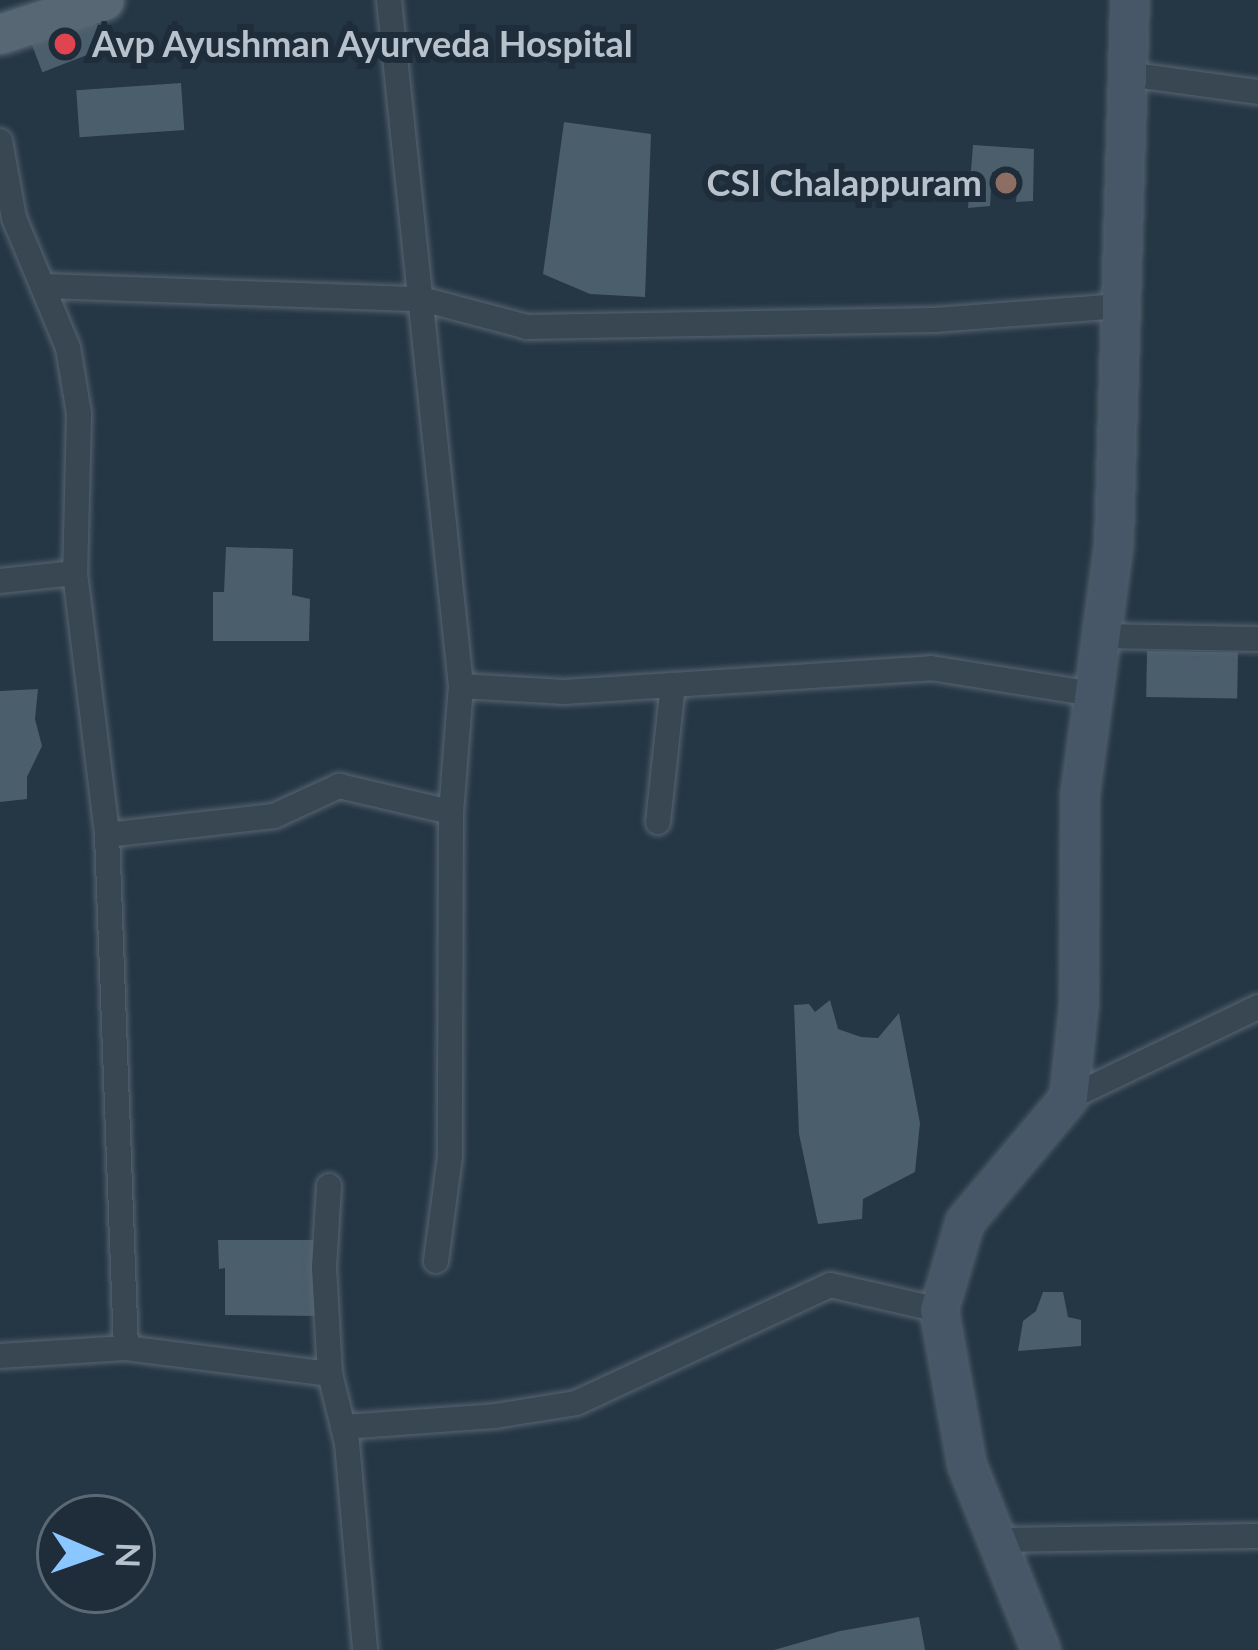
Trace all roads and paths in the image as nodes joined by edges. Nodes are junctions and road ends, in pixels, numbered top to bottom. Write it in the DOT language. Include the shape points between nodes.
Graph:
graph roads {
  1 [pos="104,0"];
  2 [pos="388,0"];
  3 [pos="1130,0"];
  4 [pos="0,34"];
  5 [pos="1127,74"];
  6 [pos="1258,92"];
  7 [pos="0,141"];
  8 [pos="43,286"];
  9 [pos="422,299"];
  10 [pos="1120,306"];
  11 [pos="75,573"];
  12 [pos="0,581"];
  13 [pos="1101,636"];
  14 [pos="1258,639"];
  15 [pos="673,685"];
  16 [pos="460,686"];
  17 [pos="1094,694"];
  18 [pos="451,812"];
  19 [pos="658,823"];
  20 [pos="106,835"];
  21 [pos="1258,1007"];
  22 [pos="1069,1098"];
  23 [pos="329,1186"];
  24 [pos="436,1261"];
  25 [pos="939,1310"];
  26 [pos="126,1348"];
  27 [pos="0,1356"];
  28 [pos="330,1374"];
  29 [pos="343,1427"];
  30 [pos="1258,1536"];
  31 [pos="997,1540"];
  32 [pos="365,1650"];
  33 [pos="1041,1650"];
  1 -- 4 [label="main road"];
  2 -- 9 [label="street"];
  3 -- 5 [label="main road"];
  5 -- 6 [label="street"];
  5 -- 10 [label="main road"];
  7 -- 8 [label="street" via="14,218"];
  8 -- 9 [label="street"];
  8 -- 11 [label="street" via="68,348 79,414"];
  9 -- 10 [label="street" via="526,327 935,320"];
  9 -- 16 [label="street"];
  10 -- 13 [label="main road" via="1114,543"];
  11 -- 12 [label="street"];
  11 -- 20 [label="street"];
  13 -- 14 [label="street"];
  13 -- 17 [label="main road"];
  15 -- 16 [label="street" via="564,692"];
  15 -- 17 [label="street" via="931,668"];
  15 -- 19 [label="street"];
  16 -- 18 [label="street"];
  17 -- 22 [label="main road" via="1080,795"];
  18 -- 20 [label="street" via="339,786 274,816"];
  18 -- 24 [label="street" via="450,1156"];
  20 -- 26 [label="street"];
  21 -- 22 [label="street"];
  22 -- 25 [label="main road" via="965,1222"];
  23 -- 28 [label="street"];
  25 -- 29 [label="street" via="830,1285 576,1403"];
  25 -- 31 [label="main road" via="967,1465"];
  26 -- 27 [label="street"];
  26 -- 28 [label="street"];
  28 -- 29 [label="street"];
  29 -- 32 [label="street"];
  30 -- 31 [label="street"];
  31 -- 33 [label="main road"];
}
